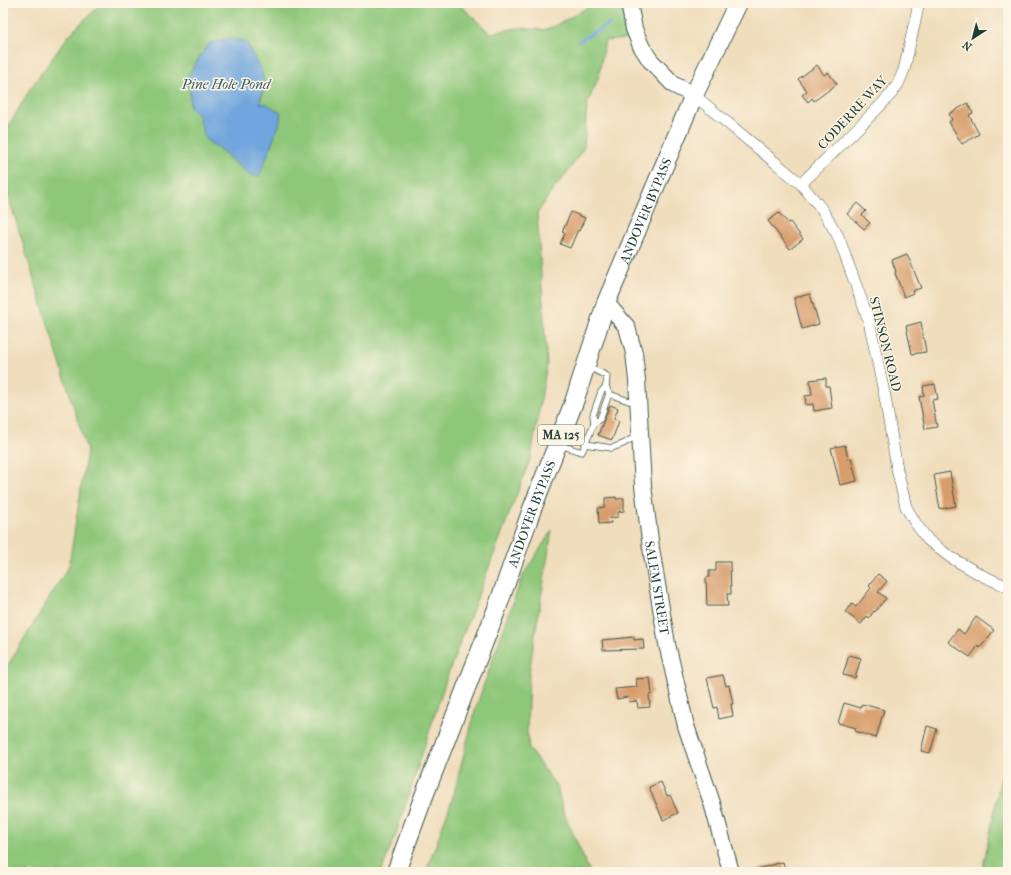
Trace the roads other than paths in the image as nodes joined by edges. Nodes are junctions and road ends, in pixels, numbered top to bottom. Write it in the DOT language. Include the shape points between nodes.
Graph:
graph roads {
  1 [pos="629,3"];
  2 [pos="738,3"];
  3 [pos="919,3"];
  4 [pos="694,95"];
  5 [pos="801,184"];
  6 [pos="606,303"];
  7 [pos="586,366"];
  8 [pos="606,386"];
  9 [pos="609,394"];
  10 [pos="639,400"];
  11 [pos="594,423"];
  12 [pos="640,434"];
  13 [pos="557,444"];
  14 [pos="585,444"];
  15 [pos="1008,586"];
  16 [pos="396,872"];
  17 [pos="731,872"];
  1 -- 4 [label="street" via="634,29 650,60 674,85"];
  2 -- 4 [label="main road, ANDOVER BYPASS / MA 125"];
  3 -- 5 [label="street, CODERRE WAY" via="904,70 898,84 878,108"];
  4 -- 5 [label="street, STINSON ROAD"];
  4 -- 6 [label="main road, ANDOVER BYPASS / MA 125"];
  5 -- 15 [label="street, STINSON ROAD" via="821,208 838,236 869,321 906,507 928,540 950,558"];
  6 -- 7 [label="main road, ANDOVER BYPASS / MA 125"];
  6 -- 10 [label="street, SALEM STREET" via="627,327 634,353"];
  7 -- 8 [label="lane" via="607,376"];
  7 -- 13 [label="main road, ANDOVER BYPASS / MA 125"];
  8 -- 9 [label="lane"];
  8 -- 11 [label="lane" via="601,392 593,415"];
  9 -- 10 [label="lane" via="629,401"];
  9 -- 11 [label="lane" via="600,418"];
  10 -- 12 [label="street, SALEM STREET"];
  11 -- 14 [label="lane"];
  12 -- 14 [label="lane" via="612,448"];
  12 -- 17 [label="street, SALEM STREET" via="645,502 667,644 686,726 712,803"];
  13 -- 14 [label="lane" via="582,452"];
  13 -- 16 [label="main road, ANDOVER BYPASS / MA 125"];
}
